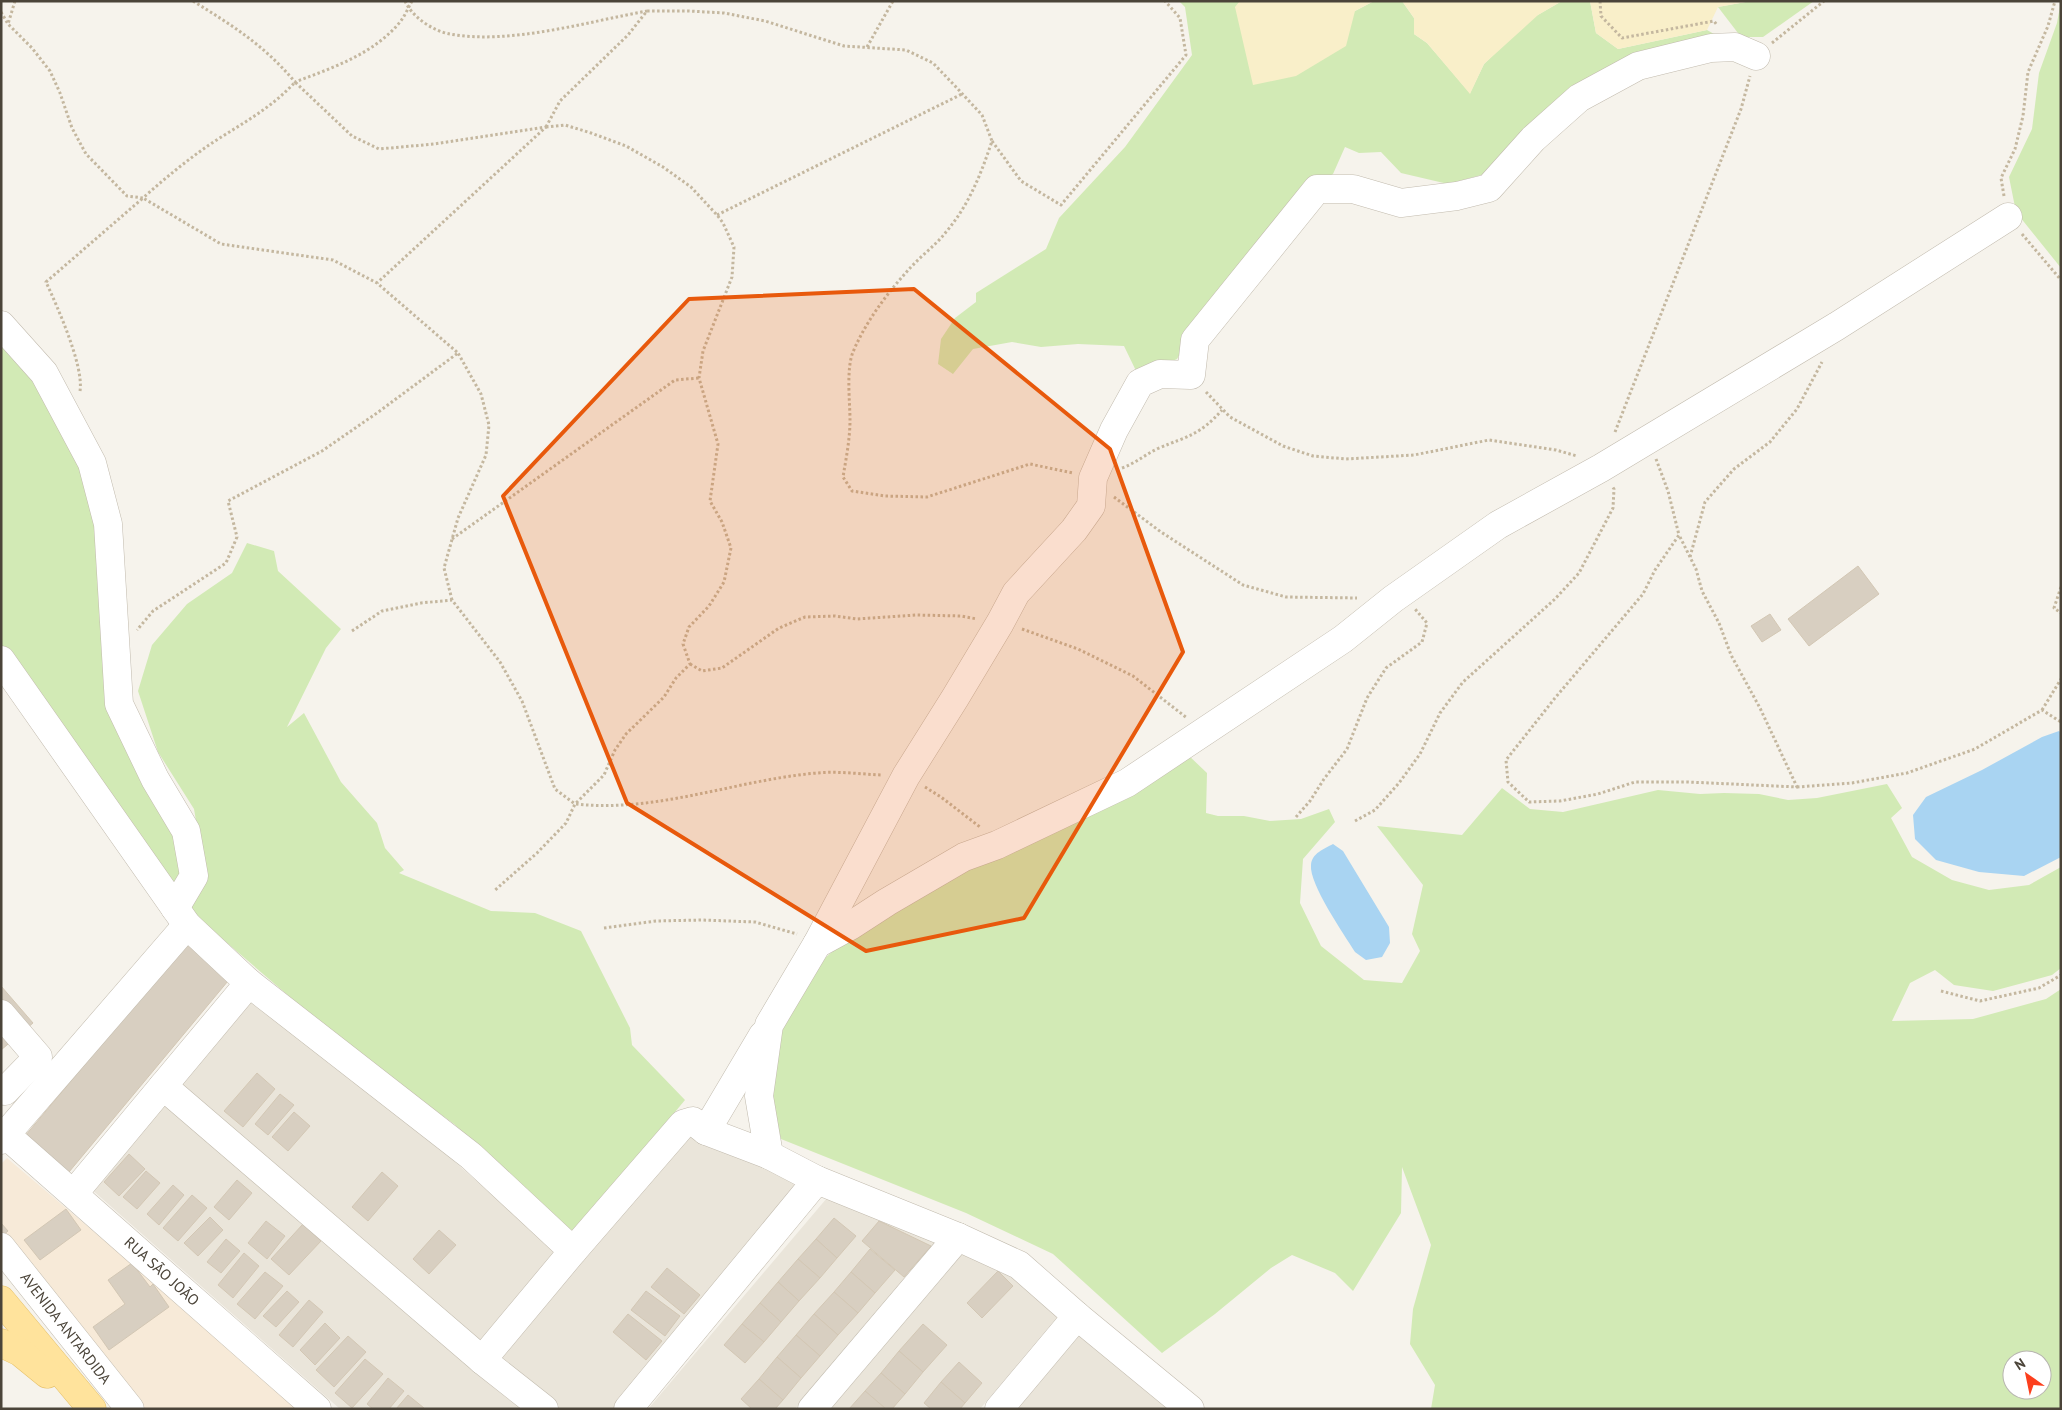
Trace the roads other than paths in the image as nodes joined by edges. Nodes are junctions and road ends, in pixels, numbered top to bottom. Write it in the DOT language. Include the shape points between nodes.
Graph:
graph roads {
  1 [pos="1745,52"];
  2 [pos="2008,217"];
  3 [pos="1,325"];
  4 [pos="1,660"];
  5 [pos="181,917"];
  6 [pos="817,944"];
  7 [pos="249,983"];
  8 [pos="1,1014"];
  9 [pos="769,1025"];
  10 [pos="163,1086"];
  11 [pos="2,1091"];
  12 [pos="706,1130"];
  13 [pos="4,1137"];
  14 [pos="769,1155"];
  15 [pos="817,1180"];
  16 [pos="74,1193"];
  17 [pos="958,1237"];
  18 [pos="1,1247"];
  19 [pos="574,1251"];
  20 [pos="1,1300"];
  21 [pos="1077,1316"];
  22 [pos="1,1343"];
  23 [pos="482,1360"];
  24 [pos="1183,1406"];
  25 [pos="91,1409"];
  26 [pos="130,1409"];
  27 [pos="317,1409"];
  28 [pos="544,1409"];
  29 [pos="628,1409"];
  30 [pos="812,1409"];
  31 [pos="999,1409"];
  1 -- 6 [label="street" via="1711,48 1638,66 1579,98 1533,139 1489,188 1457,196 1401,203 1353,189 1317,189 1195,340 1191,375 1160,374 1140,383 1093,478 1091,506 1074,530 1016,593 906,776"];
  2 -- 6 [label="street" via="1837,326 1601,468 1498,525 1393,598 1343,639 1127,784 997,845 964,857"];
  3 -- 5 [label="street" via="44,373 92,463 108,524 119,704 155,779 186,831 194,876"];
  4 -- 5 [label="street"];
  5 -- 7 [label="street"];
  5 -- 13 [label="street"];
  6 -- 9 [label="street"];
  7 -- 10 [label="street"];
  7 -- 19 [label="street" via="471,1156"];
  8 -- 11 [label="street" via="38,1057"];
  9 -- 12 [label="street"];
  9 -- 14 [label="street" via="759,1096"];
  10 -- 16 [label="street"];
  10 -- 23 [label="street"];
  12 -- 14 [label="street"];
  12 -- 19 [label="street" via="693,1121 676,1130"];
  13 -- 16 [label="street, RUA SÃO JOÃO"];
  14 -- 15 [label="street"];
  15 -- 17 [label="street"];
  15 -- 29 [label="street"];
  16 -- 27 [label="street, RUA SÃO JOÃO"];
  17 -- 21 [label="street" via="1019,1264"];
  17 -- 30 [label="street"];
  18 -- 26 [label="street, AVENIDA ANTARDIDA"];
  19 -- 23 [label="street"];
  20 -- 25 [label="main road"];
  21 -- 24 [label="street"];
  21 -- 31 [label="street"];
  22 -- 25 [label="main road" via="20,1352"];
  23 -- 28 [label="street"];
}
